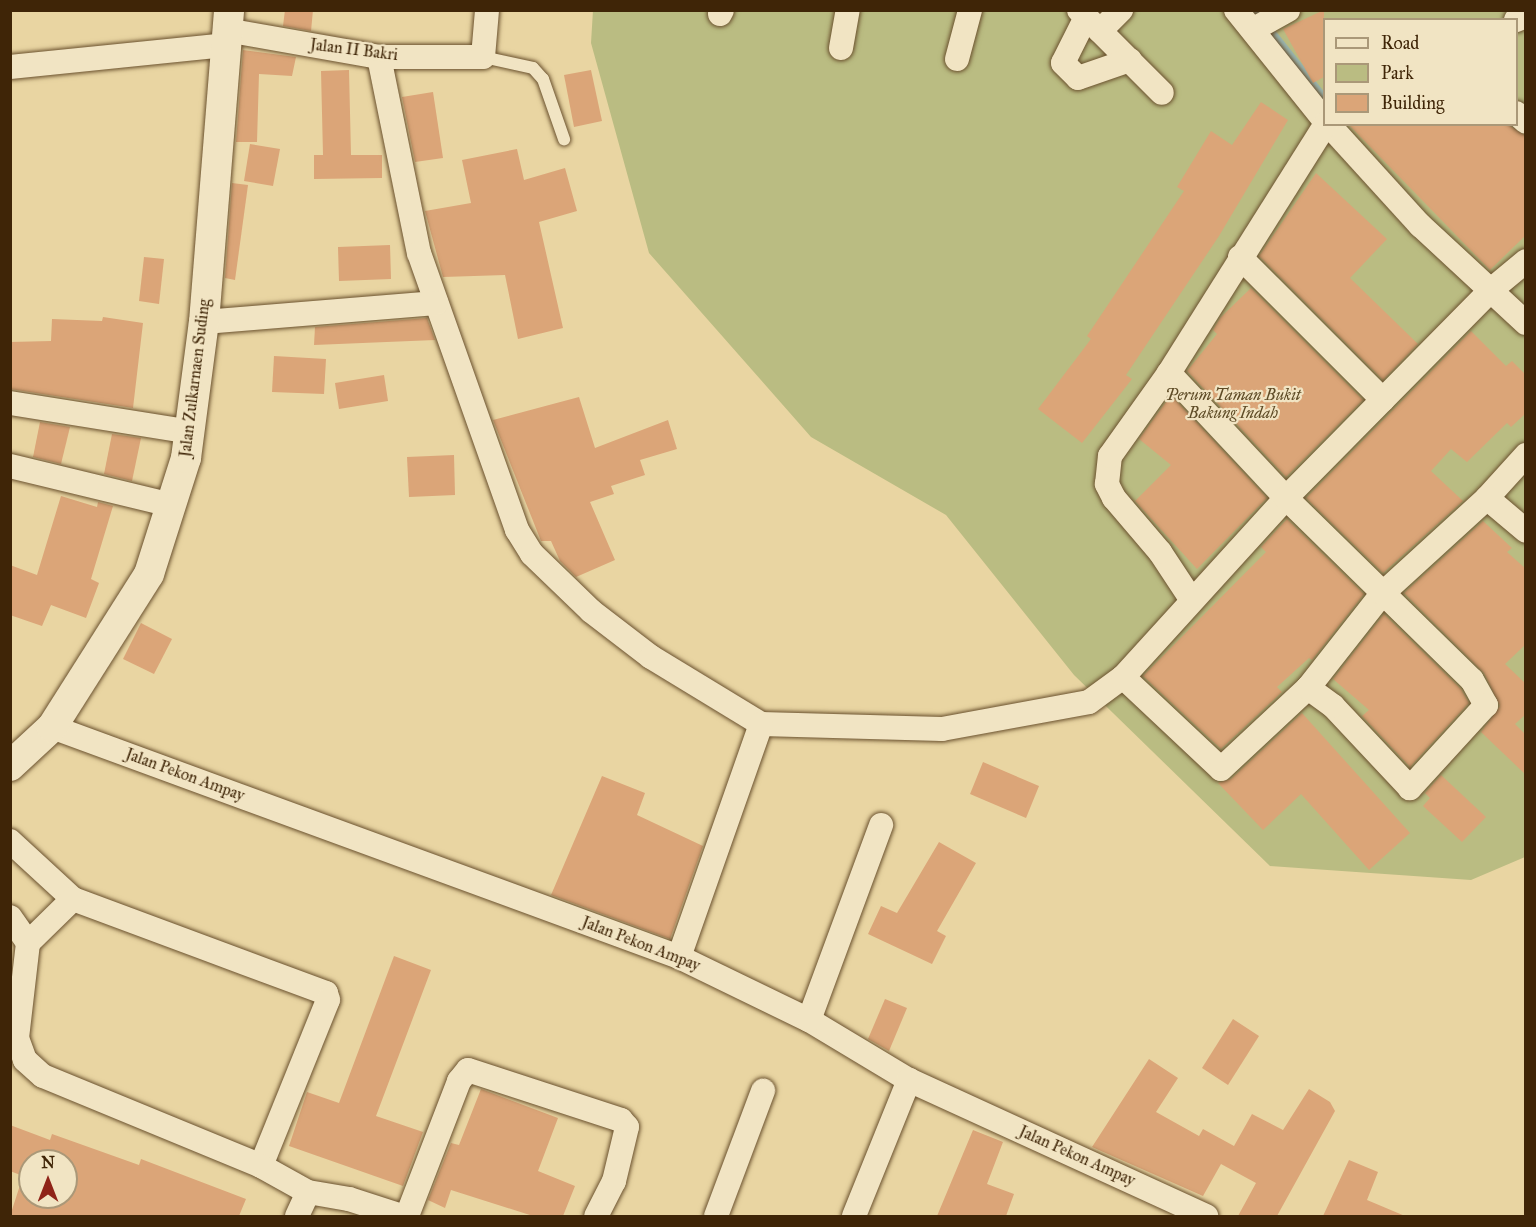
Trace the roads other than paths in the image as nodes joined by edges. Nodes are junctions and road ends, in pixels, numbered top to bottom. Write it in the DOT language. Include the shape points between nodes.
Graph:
graph roads {
  1 [pos="487,10"];
  2 [pos="848,10"];
  3 [pos="970,10"];
  4 [pos="1120,10"];
  5 [pos="1236,10"];
  6 [pos="1288,10"];
  7 [pos="1088,20"];
  8 [pos="227,29"];
  9 [pos="1254,29"];
  10 [pos="841,48"];
  11 [pos="379,57"];
  12 [pos="483,57"];
  13 [pos="957,59"];
  14 [pos="1130,60"];
  15 [pos="10,67"];
  16 [pos="1162,93"];
  17 [pos="1323,119"];
  18 [pos="1324,126"];
  19 [pos="1329,126"];
  20 [pos="564,139"];
  21 [pos="1240,257"];
  22 [pos="1526,261"];
  23 [pos="1491,290"];
  24 [pos="436,303"];
  25 [pos="204,322"];
  26 [pos="1526,323"];
  27 [pos="1169,373"];
  28 [pos="1383,400"];
  29 [pos="10,403"];
  30 [pos="191,432"];
  31 [pos="1526,455"];
  32 [pos="10,466"];
  33 [pos="1286,498"];
  34 [pos="1487,498"];
  35 [pos="171,505"];
  36 [pos="1526,531"];
  37 [pos="1382,594"];
  38 [pos="1191,599"];
  39 [pos="1124,677"];
  40 [pos="1308,688"];
  41 [pos="761,724"];
  42 [pos="52,726"];
  43 [pos="10,766"];
  44 [pos="881,825"];
  45 [pos="10,841"];
  46 [pos="19,864"];
  47 [pos="73,899"];
  48 [pos="10,917"];
  49 [pos="28,943"];
  50 [pos="680,957"];
  51 [pos="809,1020"];
  52 [pos="909,1080"];
  53 [pos="764,1091"];
  54 [pos="261,1166"];
  55 [pos="308,1192"];
  56 [pos="297,1216"];
  57 [pos="405,1216"];
  58 [pos="596,1216"];
  59 [pos="716,1216"];
  60 [pos="854,1216"];
  61 [pos="1206,1216"];
  1 -- 12 [label="street"];
  2 -- 10 [label="street"];
  3 -- 13 [label="street"];
  4 -- 7 [label="street"];
  5 -- 9 [label="street"];
  6 -- 9 [label="street"];
  7 -- 14 [label="street"];
  7 -- 14 [label="street" via="1063,63 1070,71 1078,78"];
  8 -- 11 [label="street, Jalan II Bakri"];
  8 -- 15 [label="street, Jalan II Bakri"];
  8 -- 25 [label="street, Jalan Zulkarnaen Suding"];
  9 -- 17 [label="street"];
  11 -- 12 [label="street, Jalan II Bakri"];
  11 -- 24 [label="street" via="419,253"];
  12 -- 20 [label="lane" via="533,68 543,79"];
  14 -- 16 [label="street"];
  18 -- 21 [label="street"];
  19 -- 23 [label="street" via="1420,225"];
  21 -- 27 [label="street"];
  21 -- 28 [label="street"];
  22 -- 23 [label="street"];
  23 -- 26 [label="street"];
  23 -- 28 [label="street"];
  24 -- 25 [label="street"];
  24 -- 41 [label="street" via="505,499 532,554 591,611 651,657"];
  25 -- 30 [label="street, Jalan Zulkarnaen Suding"];
  27 -- 33 [label="street"];
  27 -- 38 [label="street" via="1110,456 1107,484"];
  28 -- 33 [label="street"];
  29 -- 30 [label="street"];
  30 -- 35 [label="street, Jalan Zulkarnaen Suding"];
  31 -- 34 [label="street"];
  32 -- 35 [label="street"];
  33 -- 37 [label="street"];
  33 -- 38 [label="street"];
  34 -- 36 [label="street"];
  34 -- 37 [label="street"];
  35 -- 42 [label="street, Jalan Zulkarnaen Suding" via="149,574"];
  37 -- 40 [label="street"];
  37 -- 40 [label="street" via="1479,688 1485,711 1410,788 1333,706"];
  38 -- 39 [label="street"];
  39 -- 40 [label="street" via="1221,769"];
  39 -- 41 [label="street" via="1089,702 942,729"];
  41 -- 50 [label="street"];
  42 -- 43 [label="street, Jalan Zulkarnaen Suding"];
  42 -- 50 [label="street, Jalan Pekon Ampay"];
  44 -- 51 [label="street"];
  45 -- 46 [label="street"];
  46 -- 47 [label="street"];
  47 -- 49 [label="street"];
  47 -- 54 [label="street" via="326,993 328,1000"];
  48 -- 49 [label="street"];
  49 -- 54 [label="street" via="17,1038 25,1060 43,1076"];
  50 -- 51 [label="street, Jalan Pekon Ampay"];
  51 -- 52 [label="street, Jalan Pekon Ampay"];
  52 -- 60 [label="street"];
  52 -- 61 [label="street, Jalan Pekon Ampay"];
  53 -- 59 [label="street"];
  54 -- 55 [label="street"];
  55 -- 56 [label="street"];
  55 -- 57 [label="street" via="349,1199"];
  57 -- 58 [label="street" via="459,1080 468,1070 621,1120 627,1127 614,1181"];
}
